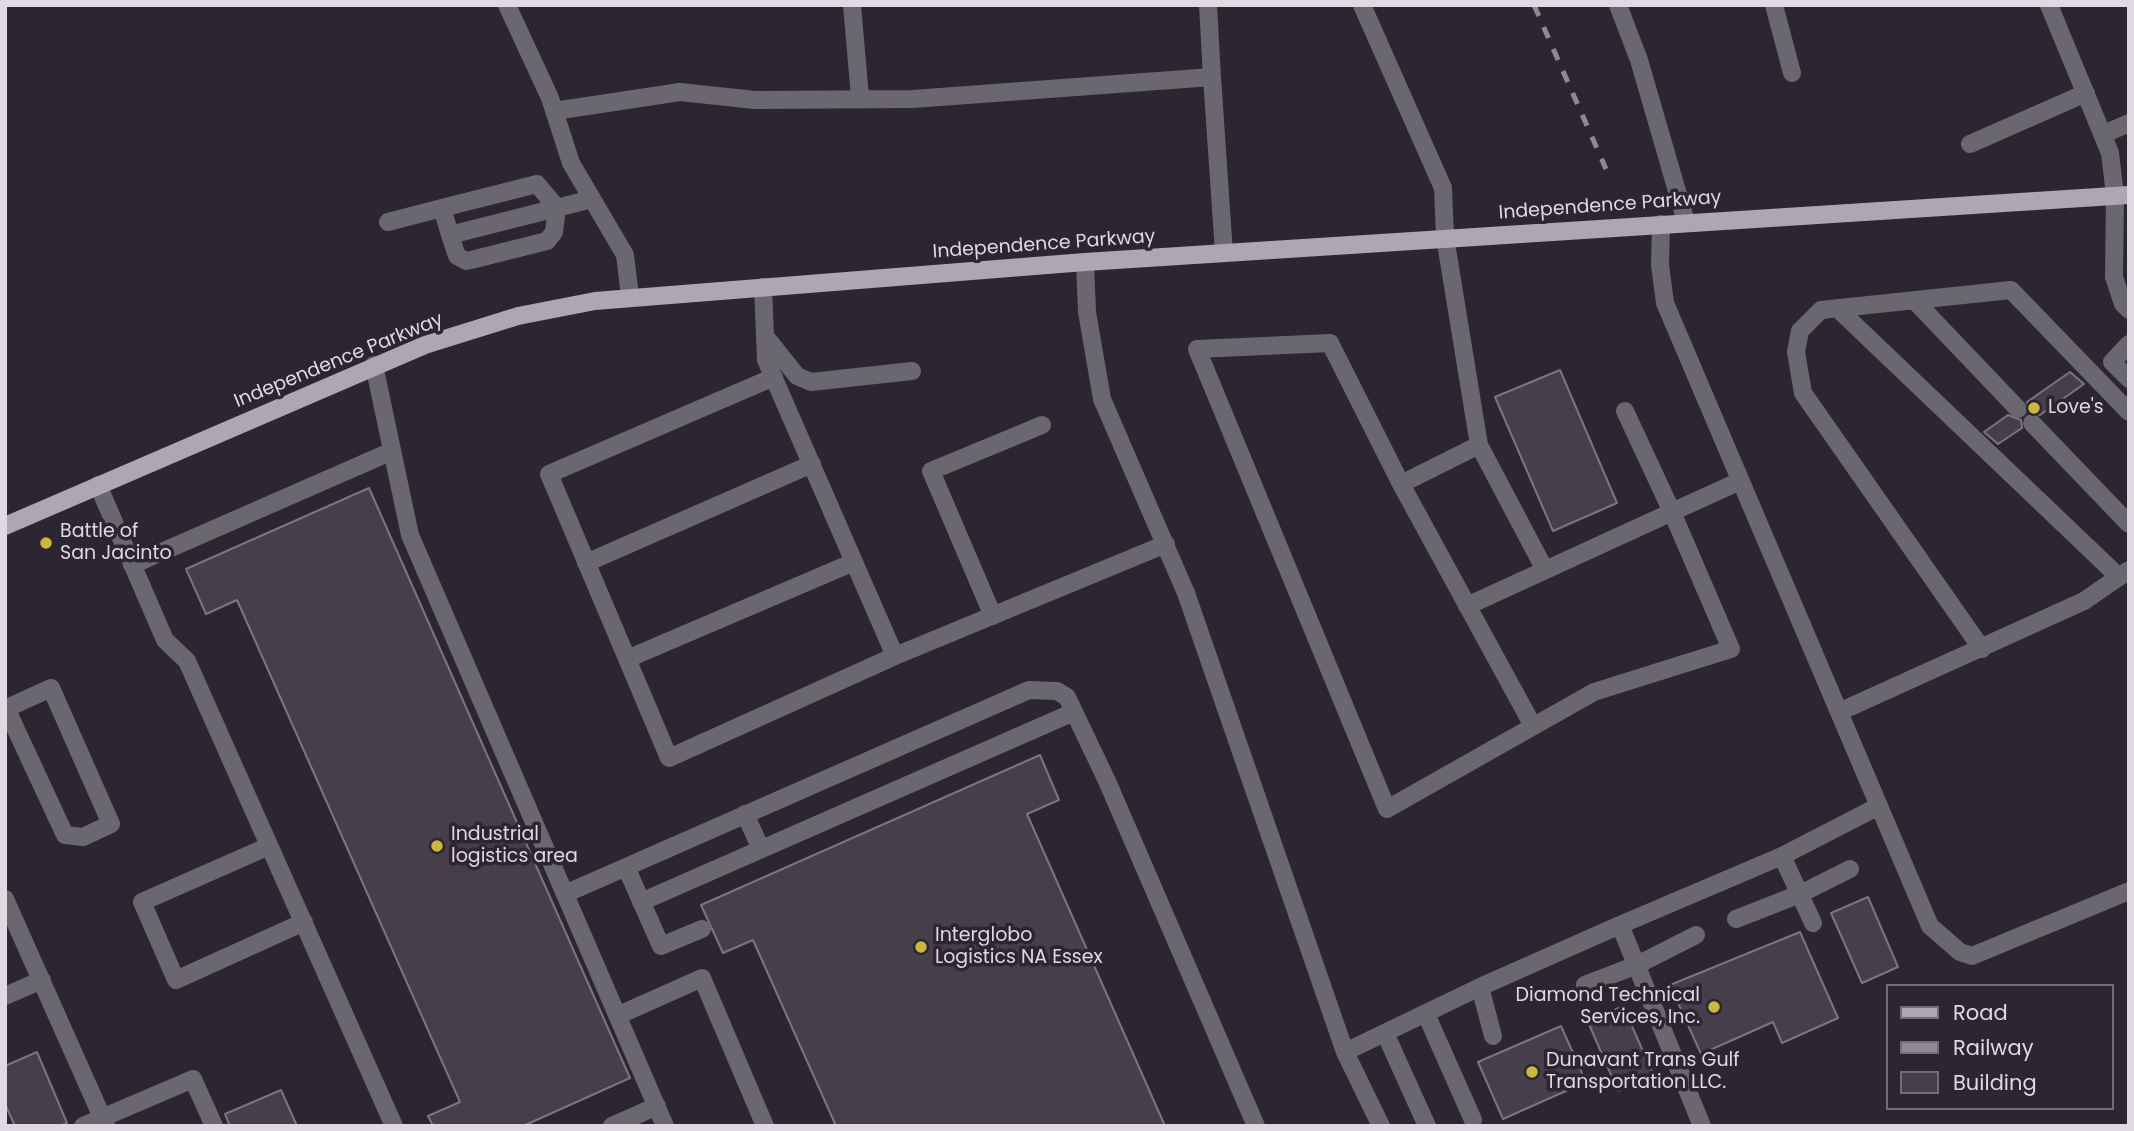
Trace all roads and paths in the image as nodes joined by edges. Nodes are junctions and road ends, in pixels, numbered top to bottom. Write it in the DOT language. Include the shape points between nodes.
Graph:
graph roads {
  1 [pos="506,5"];
  2 [pos="852,5"];
  3 [pos="1208,5"];
  4 [pos="1362,5"];
  5 [pos="1618,5"];
  6 [pos="1774,5"];
  7 [pos="2049,5"];
  8 [pos="1792,74"];
  9 [pos="1212,77"];
  10 [pos="2086,93"];
  11 [pos="860,97"];
  12 [pos="554,111"];
  13 [pos="2129,123"];
  14 [pos="2104,134"];
  15 [pos="1970,144"];
  16 [pos="2122,195"];
  17 [pos="592,199"];
  18 [pos="442,208"];
  19 [pos="557,208"];
  20 [pos="388,222"];
  21 [pos="1686,222"];
  22 [pos="1661,224"];
  23 [pos="457,233"];
  24 [pos="1445,237"];
  25 [pos="1224,253"];
  26 [pos="1085,262"];
  27 [pos="763,286"];
  28 [pos="630,296"];
  29 [pos="1914,300"];
  30 [pos="1837,308"];
  31 [pos="2129,310"];
  32 [pos="765,336"];
  33 [pos="2129,344"];
  34 [pos="374,365"];
  35 [pos="912,371"];
  36 [pos="774,376"];
  37 [pos="2129,379"];
  38 [pos="2018,409"];
  39 [pos="1625,411"];
  40 [pos="2129,412"];
  41 [pos="2032,424"];
  42 [pos="1042,425"];
  43 [pos="1479,445"];
  44 [pos="390,452"];
  45 [pos="812,464"];
  46 [pos="1740,481"];
  47 [pos="1401,484"];
  48 [pos="98,485"];
  49 [pos="1672,513"];
  50 [pos="2129,524"];
  51 [pos="5,526"];
  52 [pos="1166,544"];
  53 [pos="854,562"];
  54 [pos="586,563"];
  55 [pos="132,565"];
  56 [pos="1545,570"];
  57 [pos="2124,573"];
  58 [pos="1467,606"];
  59 [pos="993,616"];
  60 [pos="1982,649"];
  61 [pos="895,656"];
  62 [pos="627,659"];
  63 [pos="6,708"];
  64 [pos="1074,712"];
  65 [pos="1839,712"];
  66 [pos="1533,726"];
  67 [pos="1879,806"];
  68 [pos="746,814"];
  69 [pos="269,846"];
  70 [pos="761,849"];
  71 [pos="1782,856"];
  72 [pos="625,867"];
  73 [pos="1850,869"];
  74 [pos="2129,891"];
  75 [pos="566,893"];
  76 [pos="1800,894"];
  77 [pos="5,900"];
  78 [pos="641,902"];
  79 [pos="1736,919"];
  80 [pos="304,922"];
  81 [pos="1813,923"];
  82 [pos="1620,925"];
  83 [pos="702,929"];
  84 [pos="1696,935"];
  85 [pos="1637,965"];
  86 [pos="42,980"];
  87 [pos="1585,985"];
  88 [pos="1480,987"];
  89 [pos="5,996"];
  90 [pos="1426,1014"];
  91 [pos="619,1015"];
  92 [pos="1385,1033"];
  93 [pos="1493,1036"];
  94 [pos="1345,1052"];
  95 [pos="657,1106"];
  96 [pos="1473,1120"];
  97 [pos="104,1122"];
  98 [pos="83,1126"];
  99 [pos="214,1126"];
  100 [pos="394,1126"];
  101 [pos="612,1126"];
  102 [pos="666,1126"];
  103 [pos="765,1126"];
  104 [pos="1256,1126"];
  105 [pos="1381,1126"];
  106 [pos="1427,1126"];
  107 [pos="1702,1126"];
  1 -- 12 [label="lane"];
  2 -- 11 [label="lane"];
  3 -- 9 [label="lane"];
  4 -- 24 [label="lane" via="1443,188"];
  5 -- 21 [label="lane" via="1639,60"];
  6 -- 8 [label="lane"];
  7 -- 10 [label="lane"];
  9 -- 11 [label="lane" via="913,99"];
  9 -- 25 [label="lane"];
  10 -- 14 [label="lane"];
  10 -- 15 [label="lane"];
  11 -- 12 [label="lane" via="755,100 680,92"];
  12 -- 17 [label="lane" via="571,163"];
  13 -- 14 [label="lane"];
  14 -- 16 [label="lane"];
  16 -- 21 [label="main road, Independence Parkway"];
  16 -- 31 [label="lane" via="2114,277"];
  17 -- 19 [label="lane"];
  17 -- 28 [label="lane" via="625,255"];
  18 -- 19 [label="lane" via="537,184"];
  18 -- 20 [label="lane"];
  18 -- 23 [label="lane"];
  19 -- 23 [label="lane"];
  19 -- 23 [label="lane" via="554,232 547,241 471,260 460,259"];
  21 -- 22 [label="main road, Independence Parkway"];
  22 -- 24 [label="main road, Independence Parkway"];
  22 -- 46 [label="lane" via="1665,303"];
  24 -- 25 [label="main road, Independence Parkway"];
  24 -- 43 [label="lane"];
  25 -- 26 [label="main road, Independence Parkway"];
  26 -- 27 [label="main road, Independence Parkway"];
  26 -- 52 [label="lane" via="1087,312 1102,399"];
  27 -- 28 [label="main road, Independence Parkway"];
  27 -- 32 [label="lane"];
  28 -- 34 [label="main road, Independence Parkway" via="506,320"];
  29 -- 30 [label="lane"];
  29 -- 38 [label="lane"];
  29 -- 40 [label="lane" via="2011,290"];
  30 -- 57 [label="lane"];
  30 -- 60 [label="lane" via="1821,310 1800,331 1796,352 1803,393"];
  32 -- 35 [label="lane" via="797,376 811,382"];
  32 -- 36 [label="lane" via="766,360"];
  33 -- 37 [label="lane" via="2112,362"];
  34 -- 44 [label="lane"];
  34 -- 48 [label="main road, Independence Parkway"];
  36 -- 45 [label="lane"];
  36 -- 54 [label="lane" via="549,474"];
  39 -- 49 [label="lane"];
  41 -- 50 [label="lane"];
  42 -- 59 [label="lane" via="931,471"];
  43 -- 47 [label="lane"];
  43 -- 56 [label="lane"];
  44 -- 55 [label="lane"];
  44 -- 75 [label="lane" via="410,535"];
  45 -- 53 [label="lane"];
  45 -- 54 [label="lane"];
  46 -- 49 [label="lane"];
  46 -- 65 [label="lane"];
  47 -- 58 [label="lane"];
  47 -- 66 [label="lane" via="1330,343 1197,349 1387,809"];
  48 -- 51 [label="main road, Independence Parkway"];
  48 -- 55 [label="lane"];
  49 -- 56 [label="lane"];
  49 -- 66 [label="lane" via="1731,649 1594,692"];
  52 -- 59 [label="lane"];
  52 -- 94 [label="lane"];
  53 -- 61 [label="lane"];
  53 -- 62 [label="lane"];
  54 -- 62 [label="lane"];
  55 -- 69 [label="lane" via="165,640 187,661"];
  56 -- 58 [label="lane"];
  57 -- 60 [label="lane" via="2084,601"];
  58 -- 66 [label="lane"];
  59 -- 61 [label="lane"];
  60 -- 65 [label="lane"];
  61 -- 62 [label="lane" via="669,758"];
  63 -- 63 [label="lane" via="65,835 83,836 111,824 51,688"];
  64 -- 68 [label="lane" via="1067,697 1057,691 1030,690"];
  64 -- 70 [label="lane"];
  64 -- 104 [label="lane"];
  65 -- 67 [label="lane"];
  67 -- 71 [label="lane"];
  67 -- 74 [label="lane" via="1930,926 1960,952 1972,956"];
  68 -- 70 [label="lane"];
  68 -- 72 [label="lane"];
  69 -- 80 [label="lane"];
  69 -- 80 [label="lane" via="142,902 176,980"];
  70 -- 78 [label="lane"];
  71 -- 76 [label="lane"];
  71 -- 82 [label="lane"];
  72 -- 75 [label="lane"];
  72 -- 78 [label="lane"];
  73 -- 76 [label="lane"];
  75 -- 91 [label="lane"];
  76 -- 79 [label="lane"];
  76 -- 81 [label="lane"];
  77 -- 86 [label="lane"];
  78 -- 83 [label="lane" via="661,946"];
  80 -- 100 [label="lane"];
  82 -- 85 [label="lane"];
  82 -- 88 [label="lane"];
  84 -- 85 [label="lane"];
  85 -- 87 [label="lane"];
  85 -- 107 [label="lane"];
  86 -- 89 [label="lane"];
  86 -- 97 [label="lane"];
  88 -- 90 [label="lane"];
  88 -- 93 [label="lane"];
  90 -- 92 [label="lane"];
  90 -- 96 [label="lane"];
  91 -- 95 [label="lane"];
  91 -- 103 [label="lane" via="702,978"];
  92 -- 94 [label="lane"];
  92 -- 106 [label="lane"];
  94 -- 105 [label="lane"];
  95 -- 101 [label="lane"];
  95 -- 102 [label="lane"];
  97 -- 98 [label="lane"];
  97 -- 99 [label="lane" via="193,1079"];
}
